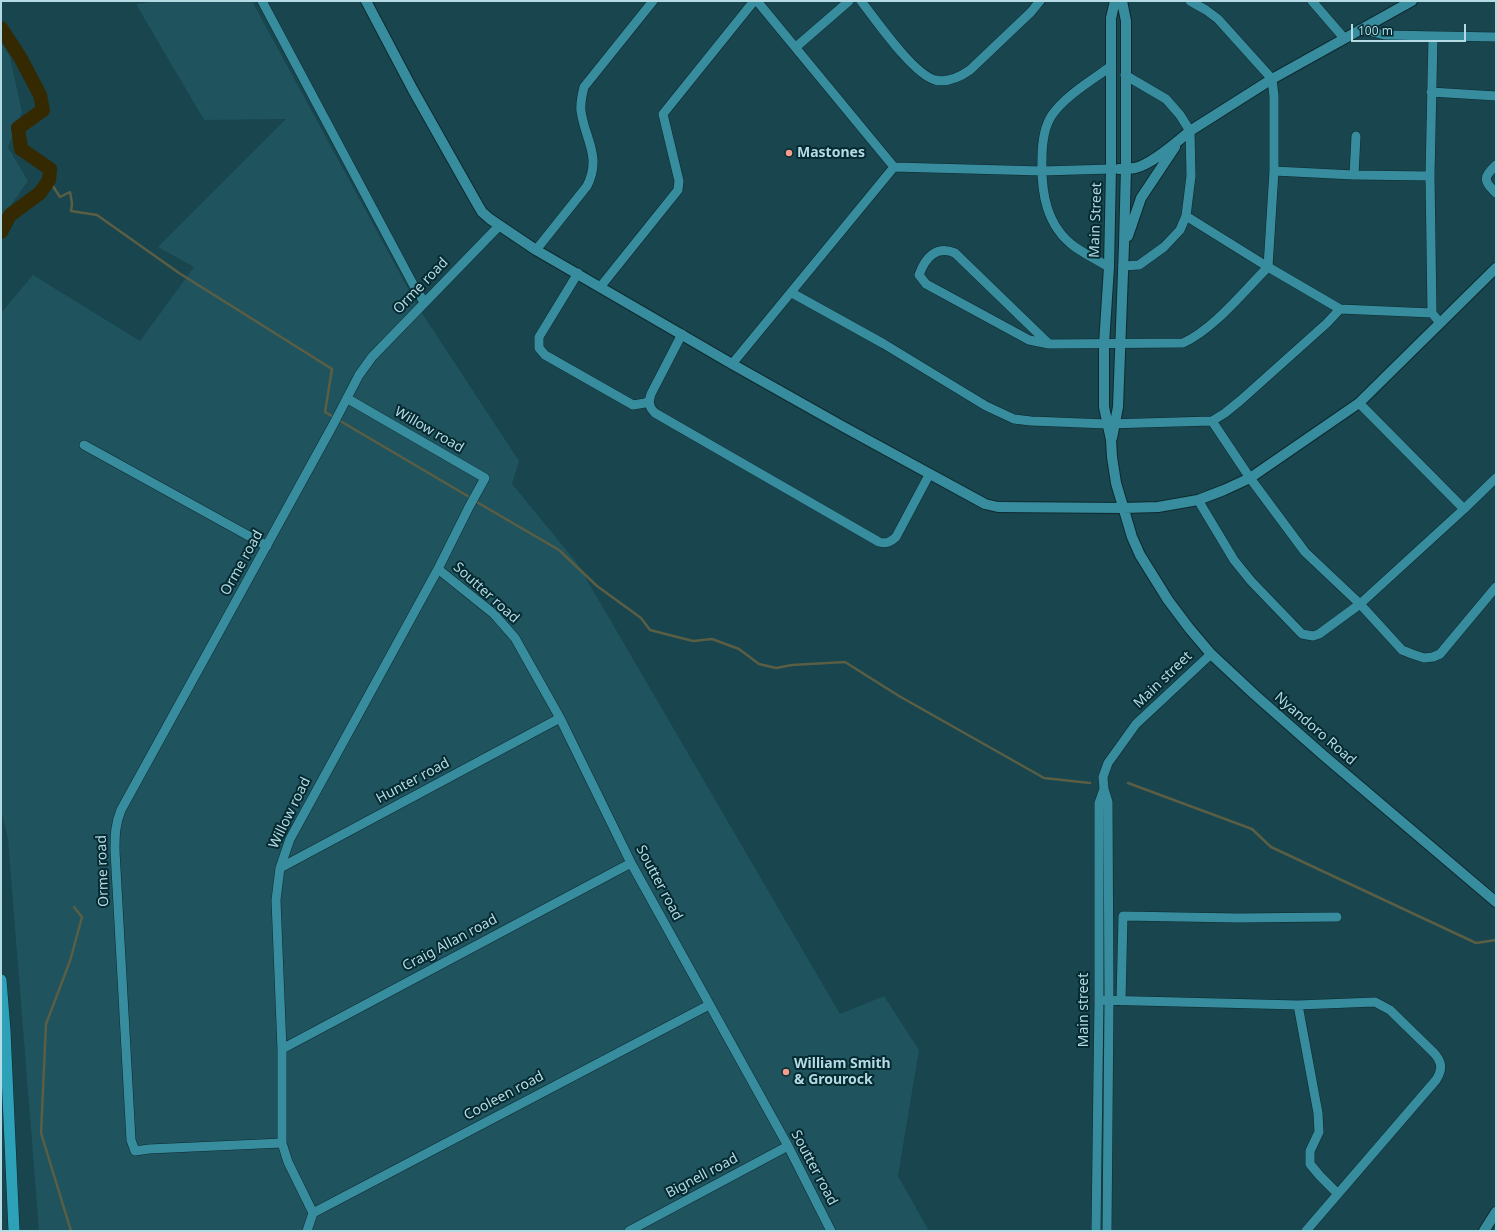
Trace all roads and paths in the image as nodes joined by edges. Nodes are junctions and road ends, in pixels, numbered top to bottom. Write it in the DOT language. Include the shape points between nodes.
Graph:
graph roads {
  1 [pos="262,1"];
  2 [pos="366,1"];
  3 [pos="653,1"];
  4 [pos="755,1"];
  5 [pos="849,1"];
  6 [pos="861,1"];
  7 [pos="1040,1"];
  8 [pos="1115,1"];
  9 [pos="1122,1"];
  10 [pos="1190,1"];
  11 [pos="1312,1"];
  12 [pos="1412,1"];
  13 [pos="1361,29"];
  14 [pos="1433,36"];
  15 [pos="1496,37"];
  16 [pos="1344,38"];
  17 [pos="796,47"];
  18 [pos="1110,67"];
  19 [pos="1126,75"];
  20 [pos="1272,79"];
  21 [pos="1431,92"];
  22 [pos="1496,96"];
  23 [pos="1190,131"];
  24 [pos="1356,136"];
  25 [pos="1178,142"];
  26 [pos="1496,164"];
  27 [pos="894,166"];
  28 [pos="1126,168"];
  29 [pos="1111,169"];
  30 [pos="1042,171"];
  31 [pos="1274,171"];
  32 [pos="1354,176"];
  33 [pos="1430,176"];
  34 [pos="1496,193"];
  35 [pos="1186,216"];
  36 [pos="499,226"];
  37 [pos="1124,245"];
  38 [pos="536,250"];
  39 [pos="1122,266"];
  40 [pos="1108,267"];
  41 [pos="1268,267"];
  42 [pos="1496,268"];
  43 [pos="578,273"];
  44 [pos="601,286"];
  45 [pos="792,293"];
  46 [pos="424,302"];
  47 [pos="1340,309"];
  48 [pos="1432,313"];
  49 [pos="1440,323"];
  50 [pos="682,334"];
  51 [pos="1049,344"];
  52 [pos="1104,344"];
  53 [pos="1120,344"];
  54 [pos="732,364"];
  55 [pos="348,399"];
  56 [pos="649,401"];
  57 [pos="1359,403"];
  58 [pos="1212,421"];
  59 [pos="1111,423"];
  60 [pos="84,445"];
  61 [pos="929,475"];
  62 [pos="1250,478"];
  63 [pos="1496,478"];
  64 [pos="1198,500"];
  65 [pos="1123,508"];
  66 [pos="1464,509"];
  67 [pos="267,546"];
  68 [pos="1140,555"];
  69 [pos="438,569"];
  70 [pos="1496,587"];
  71 [pos="1360,604"];
  72 [pos="1211,654"];
  73 [pos="560,718"];
  74 [pos="1104,789"];
  75 [pos="632,863"];
  76 [pos="280,868"];
  77 [pos="1496,902"];
  78 [pos="1337,917"];
  79 [pos="1,980"];
  80 [pos="1099,1000"];
  81 [pos="1108,1001"];
  82 [pos="1121,1001"];
  83 [pos="709,1005"];
  84 [pos="1298,1005"];
  85 [pos="282,1049"];
  86 [pos="282,1143"];
  87 [pos="788,1146"];
  88 [pos="1338,1194"];
  89 [pos="1496,1212"];
  90 [pos="313,1213"];
  91 [pos="14,1231"];
  92 [pos="306,1231"];
  93 [pos="629,1231"];
  94 [pos="831,1231"];
  95 [pos="1096,1231"];
  96 [pos="1107,1231"];
  97 [pos="1306,1231"];
  98 [pos="1484,1231"];
  1 -- 46 [label="street"];
  2 -- 36 [label="street" via="482,212"];
  3 -- 38 [label="street" via="584,87 581,111 594,157 592,176 587,186"];
  4 -- 17 [label="street"];
  4 -- 44 [label="street" via="663,114 679,181 678,190"];
  5 -- 17 [label="street"];
  6 -- 7 [label="street" via="918,71 935,80 949,80 961,77 970,70"];
  8 -- 18 [label="street, Main Street" via="1111,18"];
  9 -- 19 [label="street, Main Street" via="1126,21"];
  10 -- 20 [label="street" via="1218,19"];
  11 -- 16 [label="street"];
  12 -- 13 [label="street"];
  13 -- 14 [label="street" via="1384,35"];
  13 -- 16 [label="street"];
  14 -- 15 [label="street"];
  14 -- 21 [label="street"];
  16 -- 20 [label="street"];
  17 -- 27 [label="street"];
  18 -- 29 [label="street, Main Street"];
  18 -- 30 [label="street" via="1083,86 1051,116 1042,147"];
  19 -- 23 [label="street" via="1166,99"];
  19 -- 28 [label="street, Main Street"];
  20 -- 23 [label="street"];
  20 -- 31 [label="street"];
  21 -- 22 [label="street"];
  21 -- 33 [label="street"];
  23 -- 25 [label="street"];
  23 -- 35 [label="street" via="1191,176"];
  24 -- 32 [label="street"];
  25 -- 28 [label="street" via="1148,163"];
  25 -- 37 [label="street" via="1141,198"];
  26 -- 34 [label="street" via="1486,178 1487,184"];
  27 -- 30 [label="street"];
  27 -- 45 [label="street"];
  28 -- 29 [label="street"];
  28 -- 37 [label="street, Main Street"];
  29 -- 30 [label="street"];
  29 -- 40 [label="street, Main Street"];
  30 -- 40 [label="street" via="1046,203 1057,228 1074,246"];
  31 -- 32 [label="street"];
  31 -- 41 [label="street"];
  32 -- 33 [label="street"];
  33 -- 48 [label="street"];
  35 -- 39 [label="street" via="1180,230 1164,247 1139,264"];
  35 -- 41 [label="street"];
  36 -- 38 [label="street"];
  36 -- 46 [label="street, Orme road"];
  37 -- 39 [label="street, Main Street"];
  38 -- 43 [label="street"];
  39 -- 53 [label="street, Main Street"];
  40 -- 52 [label="street, Main Street"];
  41 -- 47 [label="street"];
  41 -- 53 [label="street" via="1207,330 1194,338 1183,343"];
  42 -- 49 [label="street"];
  43 -- 44 [label="street"];
  43 -- 56 [label="street" via="539,336 539,348 545,355 633,405"];
  44 -- 50 [label="street"];
  45 -- 54 [label="street"];
  45 -- 59 [label="street" via="884,344 986,406 1014,419"];
  46 -- 55 [label="street, Orme road" via="372,357"];
  47 -- 48 [label="street"];
  47 -- 58 [label="street" via="1241,400"];
  48 -- 49 [label="street"];
  49 -- 57 [label="street"];
  50 -- 54 [label="street"];
  50 -- 56 [label="street"];
  51 -- 51 [label="street" via="954,253 938,250 922,266 919,275 926,284 1029,340"];
  51 -- 52 [label="street"];
  52 -- 53 [label="street"];
  52 -- 59 [label="street, Main Street" via="1104,407"];
  53 -- 59 [label="street, Main Street" via="1118,407"];
  54 -- 61 [label="street"];
  55 -- 67 [label="street, Orme road"];
  55 -- 69 [label="street, Willow road" via="485,478"];
  56 -- 61 [label="street" via="650,408 655,414 885,544 896,537"];
  57 -- 62 [label="street"];
  57 -- 66 [label="street"];
  58 -- 59 [label="street"];
  58 -- 62 [label="street"];
  59 -- 65 [label="street, Main Street" via="1112,457"];
  60 -- 67 [label="street"];
  61 -- 65 [label="street" via="985,504 998,507"];
  62 -- 64 [label="street"];
  62 -- 71 [label="street" via="1301,548"];
  63 -- 66 [label="street"];
  64 -- 65 [label="street" via="1158,507"];
  64 -- 71 [label="street" via="1234,560 1302,634 1319,634"];
  65 -- 68 [label="street, Main Street"];
  66 -- 71 [label="street"];
  67 -- 86 [label="street, Orme road" via="121,810 116,823 115,840 131,1140 135,1151"];
  68 -- 72 [label="street, Nyandoro Road" via="1168,600"];
  69 -- 73 [label="street, Soutter road" via="506,626"];
  69 -- 76 [label="street, Willow road" via="290,839"];
  70 -- 71 [label="street" via="1440,654 1433,657 1424,658 1402,650"];
  72 -- 74 [label="street, Main street" via="1136,724 1108,763"];
  72 -- 77 [label="street, Nyandoro Road" via="1318,751"];
  73 -- 75 [label="street, Soutter road"];
  73 -- 76 [label="street, Hunter road"];
  74 -- 80 [label="street, Main street" via="1099,803"];
  74 -- 81 [label="street, Main street" via="1108,802"];
  75 -- 83 [label="street, Soutter road"];
  75 -- 85 [label="street, Craig Allan road"];
  76 -- 85 [label="street, Willow road" via="276,900"];
  78 -- 82 [label="street" via="1123,916"];
  79 -- 91 [label="highway"];
  80 -- 81 [label="street"];
  80 -- 95 [label="street, Main street"];
  81 -- 82 [label="street"];
  81 -- 96 [label="street, Main street"];
  82 -- 84 [label="street"];
  83 -- 87 [label="street, Soutter road"];
  83 -- 90 [label="street, Cooleen road"];
  84 -- 88 [label="street" via="1318,1113 1319,1132 1310,1151 1310,1164"];
  84 -- 88 [label="street" via="1375,1002 1390,1010 1434,1053 1441,1064 1440,1074 1436,1080"];
  85 -- 86 [label="street, Willow road"];
  86 -- 90 [label="street, Willow road" via="288,1162"];
  87 -- 93 [label="street, Bignell road"];
  87 -- 94 [label="street, Soutter road"];
  88 -- 97 [label="street"];
  89 -- 98 [label="street"];
  90 -- 92 [label="street"];
}
